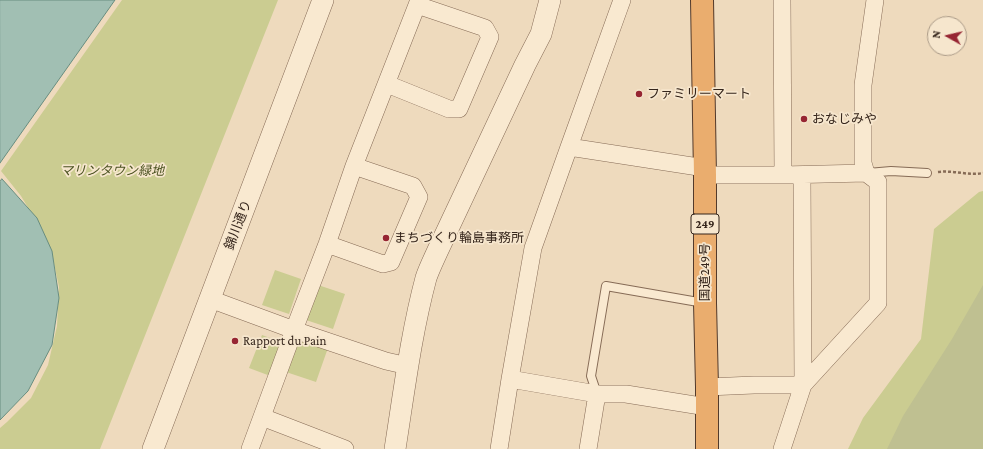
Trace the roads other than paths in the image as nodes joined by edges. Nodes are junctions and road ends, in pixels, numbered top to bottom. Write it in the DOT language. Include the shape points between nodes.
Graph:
graph roads {
  1 [pos="323,0"];
  2 [pos="550,0"];
  3 [pos="622,0"];
  4 [pos="702,0"];
  5 [pos="782,0"];
  6 [pos="875,0"];
  7 [pos="418,3"];
  8 [pos="387,84"];
  9 [pos="568,147"];
  10 [pos="354,166"];
  11 [pos="705,171"];
  12 [pos="866,173"];
  13 [pos="927,173"];
  14 [pos="783,175"];
  15 [pos="802,175"];
  16 [pos="327,244"];
  17 [pos="210,299"];
  18 [pos="705,303"];
  19 [pos="294,330"];
  20 [pos="408,366"];
  21 [pos="510,379"];
  22 [pos="803,385"];
  23 [pos="597,394"];
  24 [pos="707,397"];
  25 [pos="262,418"];
  26 [pos="153,449"];
  27 [pos="250,449"];
  28 [pos="345,449"];
  29 [pos="395,449"];
  30 [pos="499,449"];
  31 [pos="588,449"];
  32 [pos="706,449"];
  33 [pos="782,449"];
  1 -- 17 [label="street, 錦川通り"];
  2 -- 20 [label="street" via="541,34 427,277"];
  3 -- 9 [label="street"];
  4 -- 11 [label="highway, 国道249号 / 249"];
  5 -- 14 [label="street"];
  6 -- 12 [label="street" via="863,85 863,163"];
  7 -- 8 [label="street"];
  7 -- 8 [label="street" via="485,28 490,37 459,109 449,109"];
  8 -- 10 [label="street"];
  9 -- 11 [label="street"];
  9 -- 21 [label="street" via="533,248"];
  10 -- 16 [label="street"];
  10 -- 16 [label="street" via="414,186 419,197 390,262 383,264"];
  11 -- 14 [label="street"];
  11 -- 18 [label="highway, 国道249号 / 249"];
  12 -- 13 [label="lane"];
  12 -- 15 [label="street"];
  12 -- 22 [label="street" via="878,182 878,303"];
  14 -- 15 [label="street"];
  15 -- 22 [label="street"];
  16 -- 19 [label="street"];
  17 -- 19 [label="street"];
  17 -- 26 [label="street, 錦川通り"];
  18 -- 23 [label="lane" via="606,286 591,376"];
  18 -- 24 [label="highway, 国道249号 / 249"];
  19 -- 20 [label="street"];
  19 -- 25 [label="street"];
  20 -- 29 [label="street"];
  21 -- 23 [label="street"];
  21 -- 30 [label="street"];
  22 -- 24 [label="street"];
  22 -- 33 [label="street"];
  23 -- 24 [label="street"];
  23 -- 31 [label="street"];
  24 -- 32 [label="highway, 国道249号 / 249"];
  25 -- 27 [label="street"];
  25 -- 28 [label="street"];
}
